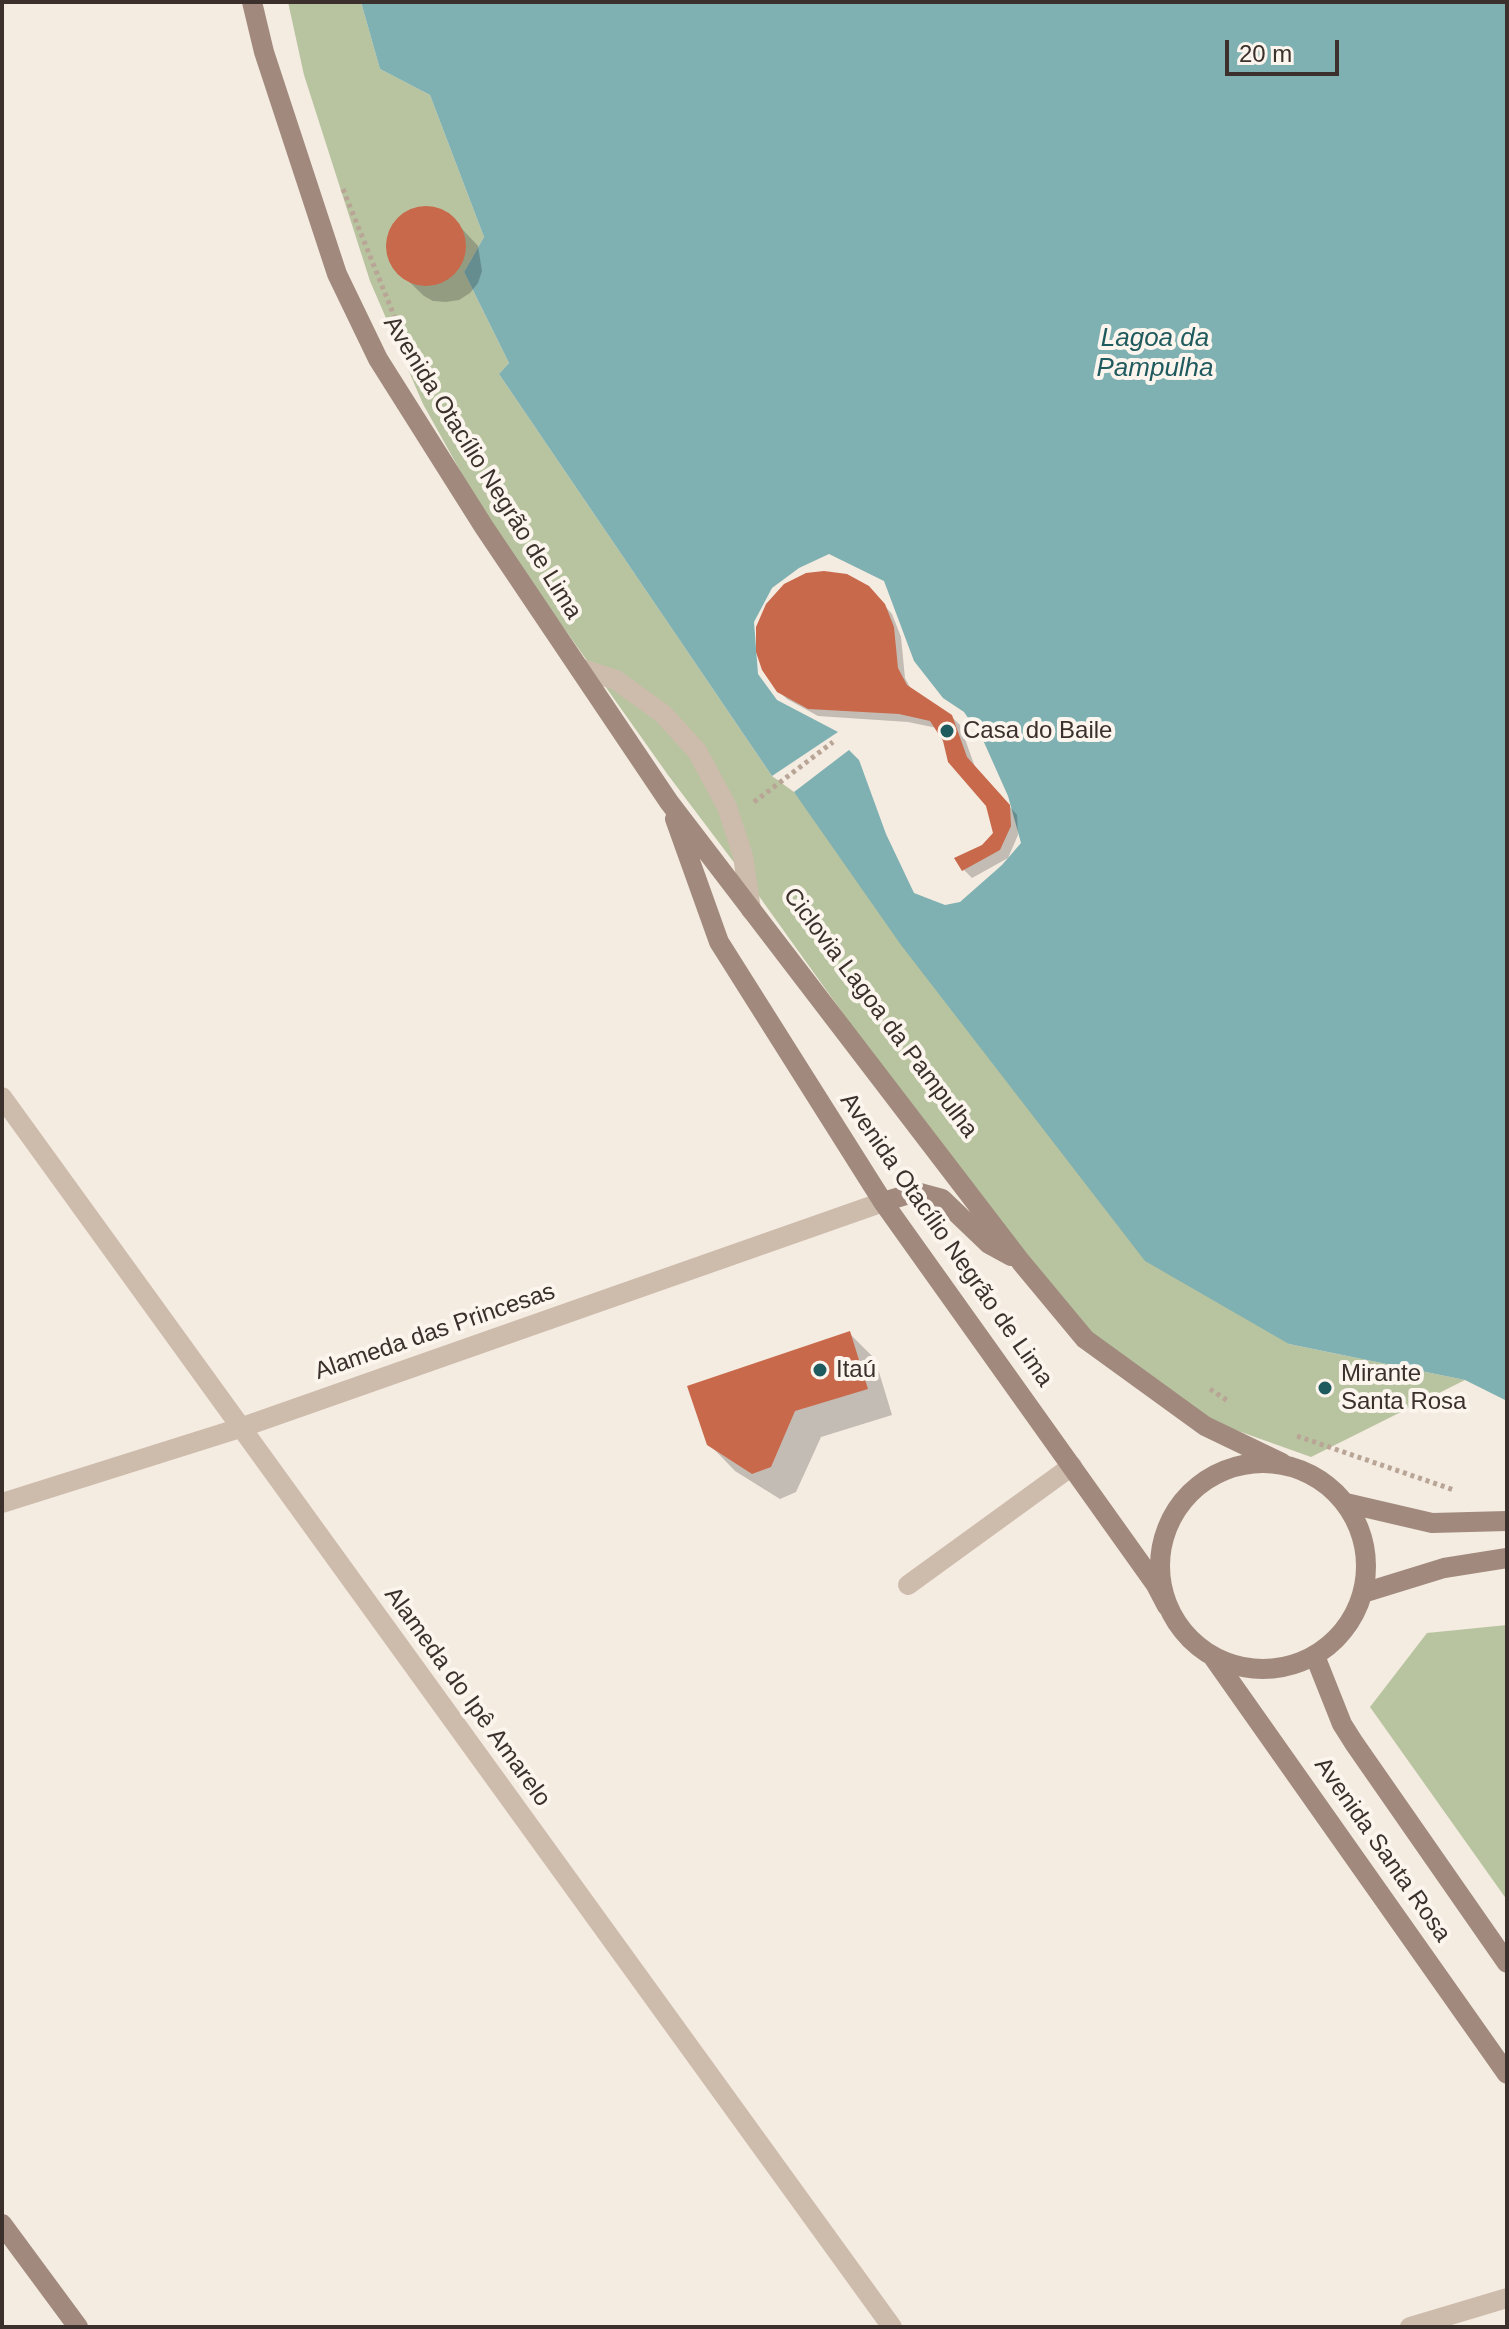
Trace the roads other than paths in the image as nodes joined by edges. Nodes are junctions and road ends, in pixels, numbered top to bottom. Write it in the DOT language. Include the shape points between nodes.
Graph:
graph roads {
  1 [pos="252,2"];
  2 [pos="579,668"];
  3 [pos="669,802"];
  4 [pos="751,910"];
  5 [pos="2,1097"];
  6 [pos="883,1202"];
  7 [pos="1021,1262"];
  8 [pos="240,1428"];
  9 [pos="1282,1463"];
  10 [pos="1072,1466"];
  11 [pos="2,1503"];
  12 [pos="1346,1503"];
  13 [pos="1507,1521"];
  14 [pos="1507,1558"];
  15 [pos="908,1585"];
  16 [pos="1363,1593"];
  17 [pos="1167,1606"];
  18 [pos="1315,1656"];
  19 [pos="1213,1657"];
  20 [pos="1507,1963"];
  21 [pos="1507,2074"];
  22 [pos="2,2224"];
  23 [pos="1507,2298"];
  24 [pos="78,2327"];
  25 [pos="892,2327"];
  26 [pos="1410,2327"];
  1 -- 2 [label="street, Avenida Otacílio Negrão de Lima" via="333,261 378,359"];
  2 -- 3 [label="street, Avenida Otacílio Negrão de Lima"];
  2 -- 4 [label="street" via="616,680 663,714 697,751 727,807 743,856"];
  3 -- 4 [label="street, Avenida Otacílio Negrão de Lima"];
  3 -- 6 [label="street, Avenida Otacílio Negrão de Lima" via="719,942"];
  4 -- 7 [label="street, Avenida Otacílio Negrão de Lima"];
  5 -- 8 [label="street, Alameda do Ipê Amarelo"];
  6 -- 7 [label="street" via="916,1192 942,1199 989,1244"];
  6 -- 8 [label="street, Alameda das Princesas"];
  6 -- 10 [label="street, Avenida Otacílio Negrão de Lima"];
  7 -- 9 [label="street, Avenida Otacílio Negrão de Lima" via="1085,1339 1205,1426"];
  8 -- 11 [label="street, Alameda das Princesas"];
  8 -- 25 [label="street, Alameda do Ipê Amarelo"];
  9 -- 12 [label="street" via="1328,1484"];
  9 -- 17 [label="street" via="1250,1462 1219,1471 1193,1489 1173,1513 1162,1543 1160,1574"];
  10 -- 15 [label="street"];
  10 -- 17 [label="street, Avenida Otacílio Negrão de Lima"];
  12 -- 13 [label="street" via="1432,1523"];
  12 -- 16 [label="street" via="1361,1531 1367,1562"];
  14 -- 16 [label="street" via="1444,1568"];
  16 -- 18 [label="street" via="1353,1618"];
  17 -- 19 [label="street" via="1186,1635"];
  18 -- 19 [label="street" via="1282,1668 1258,1669"];
  18 -- 20 [label="street, Avenida Santa Rosa" via="1348,1733"];
  19 -- 21 [label="street, Avenida Santa Rosa"];
  22 -- 24 [label="street"];
  23 -- 26 [label="street"];
}
